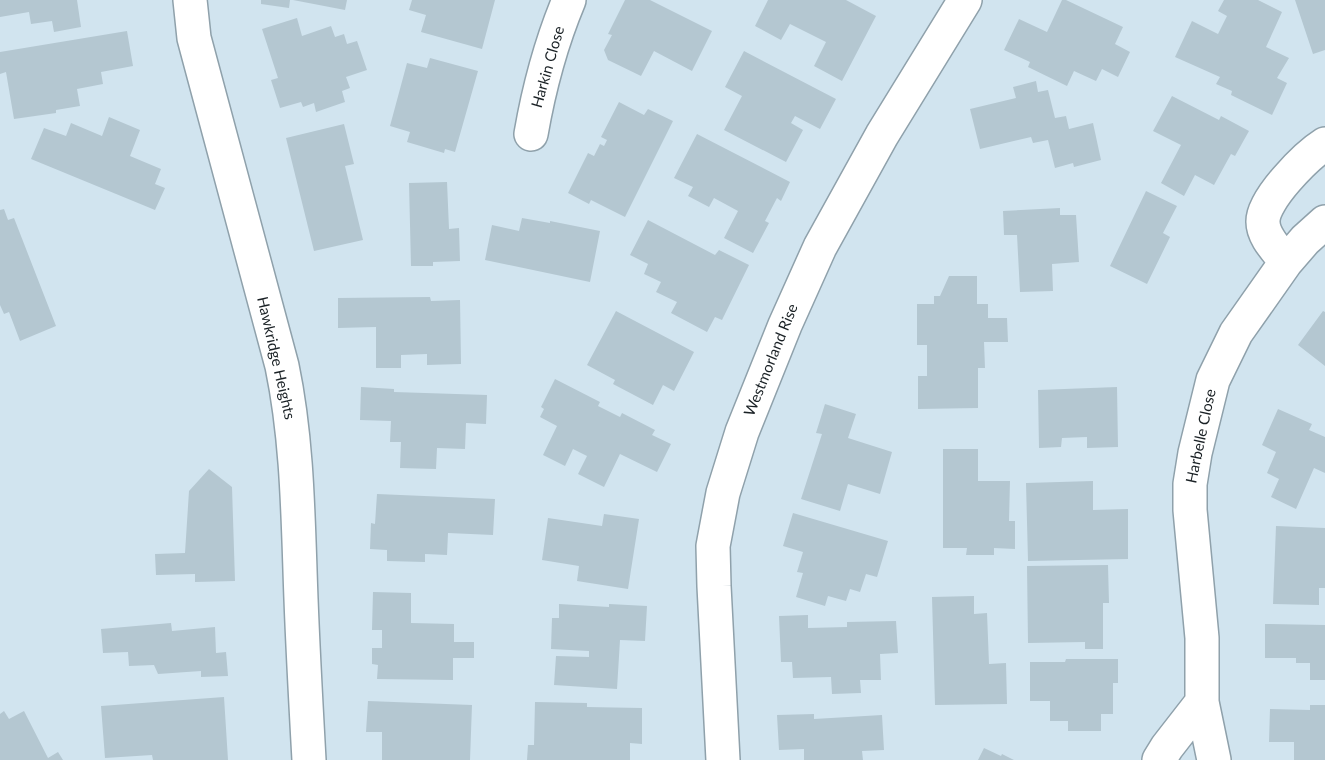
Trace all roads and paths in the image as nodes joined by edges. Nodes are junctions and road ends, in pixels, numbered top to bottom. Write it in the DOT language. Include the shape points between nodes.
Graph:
graph roads {
  1 [pos="190,0"];
  2 [pos="569,0"];
  3 [pos="965,0"];
  4 [pos="531,134"];
  5 [pos="1325,144"];
  6 [pos="1325,222"];
  7 [pos="1286,262"];
  8 [pos="1202,702"];
  9 [pos="309,760"];
  10 [pos="723,760"];
  11 [pos="1159,760"];
  12 [pos="1214,760"];
  1 -- 9 [label="street, Hawkridge Heights" via="194,38 291,409"];
  2 -- 4 [label="street, Harkin Close" via="538,92"];
  3 -- 10 [label="street, Westmorland Rise" via="882,135 820,247 741,432 713,546"];
  5 -- 7 [label="street" via="1292,175 1264,212 1266,235"];
  6 -- 7 [label="street, Harbelle Close"];
  7 -- 8 [label="street, Harbelle Close" via="1236,333 1213,380 1195,453 1190,510 1202,638"];
  8 -- 11 [label="street"];
  8 -- 12 [label="street, Harbelle Close"];
}
